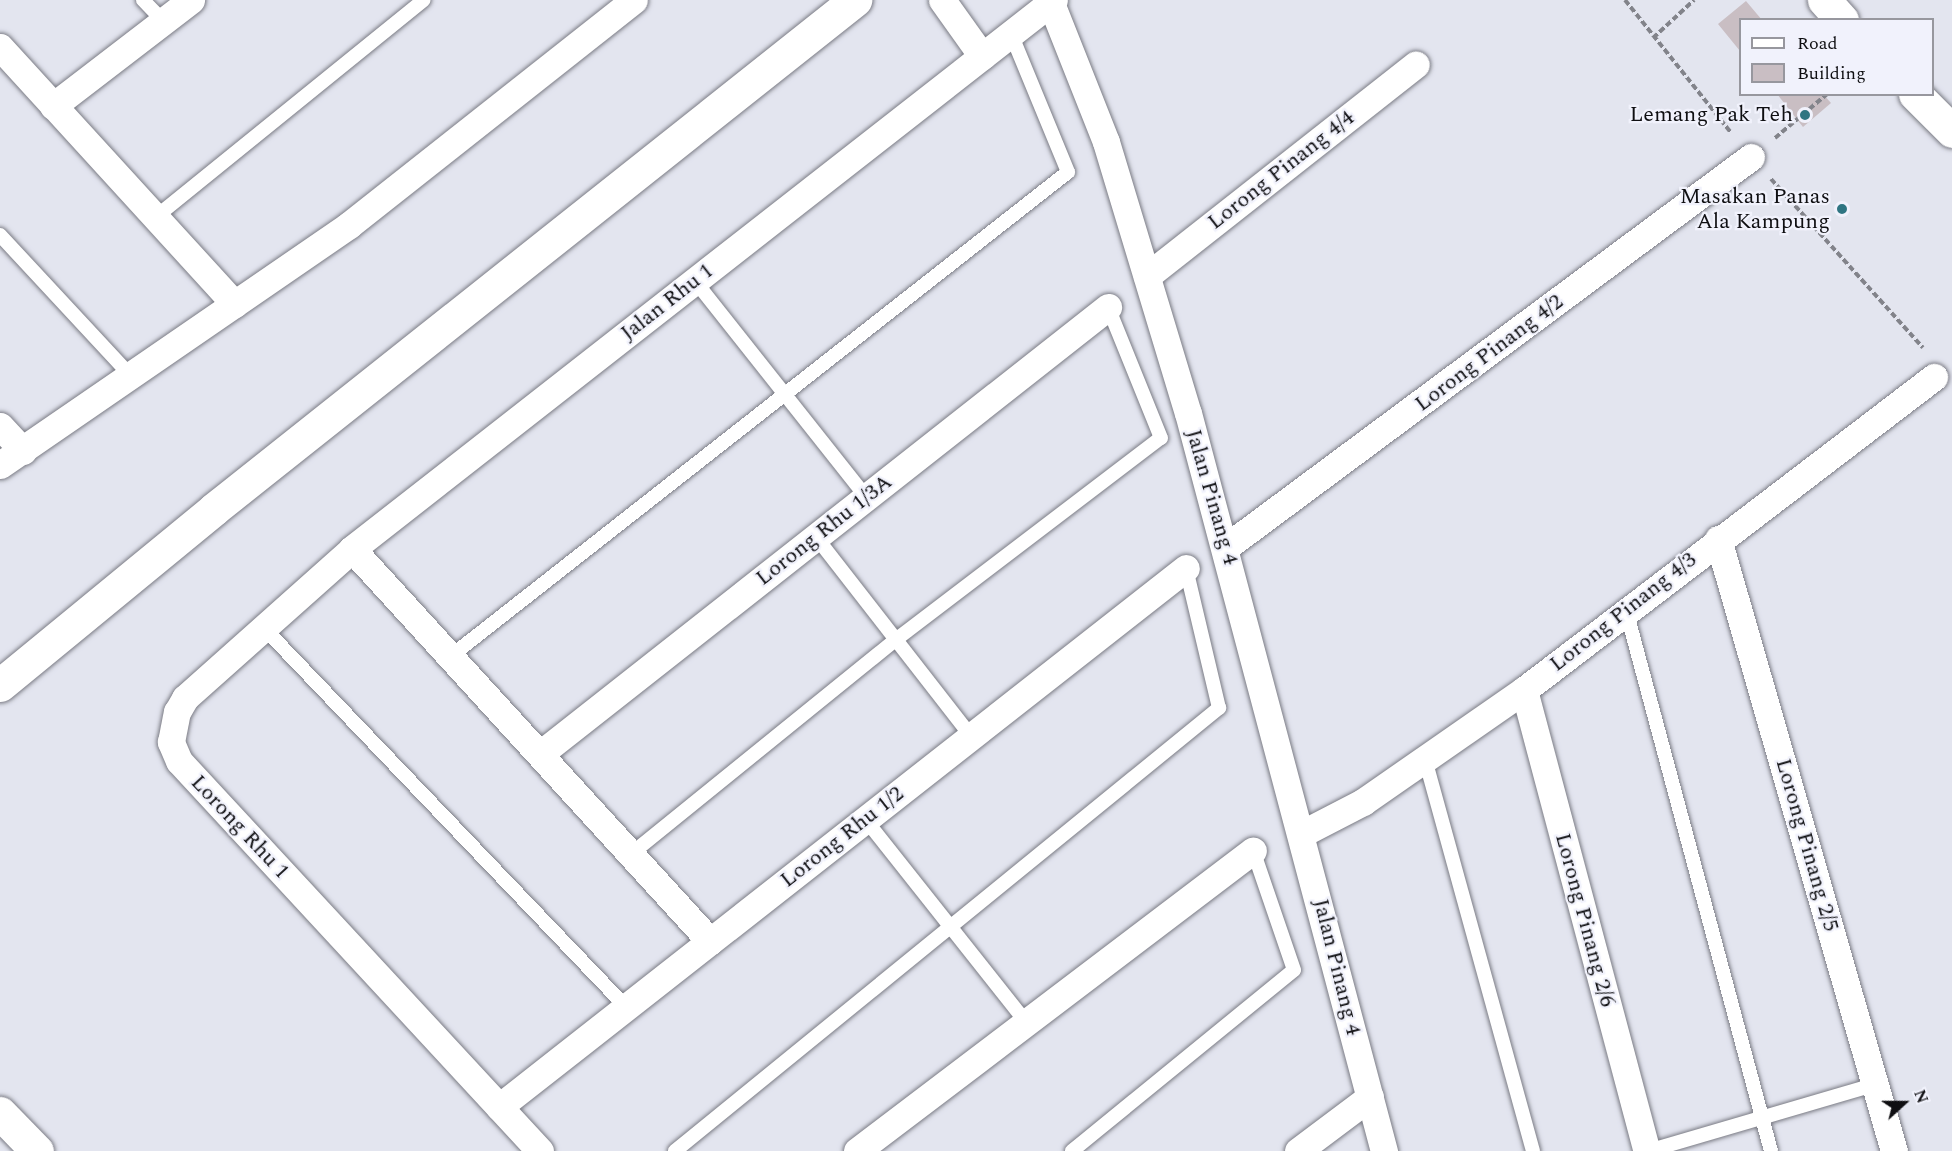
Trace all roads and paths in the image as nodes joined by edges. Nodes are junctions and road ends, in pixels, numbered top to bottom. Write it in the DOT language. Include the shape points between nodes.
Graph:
graph roads {
  1 [pos="143,0"];
  2 [pos="191,0"];
  3 [pos="424,0"];
  4 [pos="634,0"];
  5 [pos="855,0"];
  6 [pos="942,0"];
  7 [pos="1625,0"];
  8 [pos="1694,0"];
  9 [pos="1824,0"];
  10 [pos="1052,2"];
  11 [pos="1840,18"];
  12 [pos="163,21"];
  13 [pos="1011,34"];
  14 [pos="1653,38"];
  15 [pos="0,47"];
  16 [pos="982,56"];
  17 [pos="1416,64"];
  18 [pos="1825,96"];
  19 [pos="1917,96"];
  20 [pos="53,106"];
  21 [pos="1952,131"];
  22 [pos="1751,157"];
  23 [pos="157,216"];
  24 [pos="0,235"];
  25 [pos="1147,276"];
  26 [pos="695,281"];
  27 [pos="235,304"];
  28 [pos="1108,307"];
  29 [pos="130,375"];
  30 [pos="1934,377"];
  31 [pos="786,395"];
  32 [pos="0,426"];
  33 [pos="23,451"];
  34 [pos="0,465"];
  35 [pos="866,497"];
  36 [pos="816,537"];
  37 [pos="1718,539"];
  38 [pos="1226,547"];
  39 [pos="352,549"];
  40 [pos="1186,568"];
  41 [pos="1626,610"];
  42 [pos="264,628"];
  43 [pos="898,638"];
  44 [pos="450,656"];
  45 [pos="0,685"];
  46 [pos="1524,690"];
  47 [pos="971,736"];
  48 [pos="540,754"];
  49 [pos="1425,759"];
  50 [pos="865,819"];
  51 [pos="1302,832"];
  52 [pos="1253,850"];
  53 [pos="632,854"];
  54 [pos="950,926"];
  55 [pos="710,941"];
  56 [pos="626,1007"];
  57 [pos="1025,1021"];
  58 [pos="1874,1085"];
  59 [pos="1370,1097"];
  60 [pos="499,1107"];
  61 [pos="0,1113"];
  62 [pos="1762,1118"];
  63 [pos="37,1151"];
  64 [pos="540,1151"];
  65 [pos="675,1151"];
  66 [pos="857,1151"];
  67 [pos="1072,1151"];
  68 [pos="1298,1151"];
  69 [pos="1384,1151"];
  70 [pos="1533,1151"];
  71 [pos="1647,1151"];
  72 [pos="1771,1151"];
  73 [pos="1894,1151"];
  1 -- 12 [label="lane"];
  2 -- 12 [label="street"];
  3 -- 23 [label="lane"];
  4 -- 27 [label="street" via="349,225"];
  5 -- 45 [label="main road" via="232,494"];
  6 -- 16 [label="street"];
  7 -- 14 [label="path"];
  8 -- 14 [label="path"];
  9 -- 11 [label="main road"];
  10 -- 13 [label="street, Jalan Pinang 4"];
  10 -- 25 [label="street, Jalan Pinang 4" via="1106,142"];
  12 -- 20 [label="street"];
  13 -- 16 [label="street, Jalan Pinang 4"];
  13 -- 31 [label="lane" via="1068,172"];
  14 -- 22 [label="path"];
  15 -- 20 [label="street"];
  16 -- 26 [label="street, Jalan Rhu 1"];
  17 -- 25 [label="street, Lorong Pinang 4/4"];
  18 -- 22 [label="path"];
  19 -- 21 [label="main road"];
  20 -- 23 [label="street"];
  22 -- 30 [label="path" via="1933,359"];
  22 -- 38 [label="street, Lorong Pinang 4/2"];
  23 -- 27 [label="street"];
  24 -- 29 [label="lane"];
  25 -- 38 [label="street, Jalan Pinang 4"];
  26 -- 31 [label="lane"];
  26 -- 39 [label="street, Jalan Rhu 1"];
  27 -- 29 [label="street"];
  28 -- 35 [label="street, Lorong Rhu 1/3A"];
  28 -- 43 [label="lane" via="1161,438"];
  29 -- 33 [label="street"];
  30 -- 37 [label="street, Lorong Pinang 4/3"];
  31 -- 35 [label="lane"];
  31 -- 44 [label="lane"];
  32 -- 33 [label="street"];
  33 -- 34 [label="street"];
  35 -- 36 [label="street, Lorong Rhu 1/3A"];
  36 -- 43 [label="lane"];
  36 -- 48 [label="street, Lorong Rhu 1/3A"];
  37 -- 41 [label="street, Lorong Pinang 4/3"];
  37 -- 58 [label="street, Lorong Pinang 2/5"];
  38 -- 51 [label="street, Jalan Pinang 4"];
  39 -- 42 [label="street, Lorong Rhu 1"];
  39 -- 44 [label="street"];
  40 -- 47 [label="street, Lorong Rhu 1/2"];
  40 -- 54 [label="lane" via="1219,708"];
  41 -- 46 [label="street, Lorong Pinang 4/3"];
  41 -- 62 [label="lane"];
  42 -- 56 [label="lane"];
  42 -- 60 [label="street, Lorong Rhu 1" via="185,698 172,729 174,753"];
  43 -- 47 [label="lane"];
  43 -- 53 [label="lane"];
  44 -- 48 [label="street"];
  46 -- 49 [label="street, Lorong Pinang 4/3"];
  46 -- 71 [label="street, Lorong Pinang 2/6"];
  47 -- 50 [label="street, Lorong Rhu 1/2"];
  48 -- 53 [label="street"];
  49 -- 51 [label="street, Lorong Pinang 4/3" via="1363,802"];
  49 -- 70 [label="lane"];
  50 -- 54 [label="lane"];
  50 -- 55 [label="street, Lorong Rhu 1/2"];
  51 -- 59 [label="street, Jalan Pinang 4"];
  52 -- 57 [label="street"];
  52 -- 67 [label="lane" via="1294,970"];
  53 -- 55 [label="street"];
  54 -- 57 [label="lane"];
  54 -- 65 [label="lane"];
  55 -- 56 [label="street, Lorong Rhu 1/2"];
  56 -- 60 [label="street, Lorong Rhu 1/2"];
  57 -- 66 [label="street"];
  58 -- 62 [label="lane"];
  58 -- 73 [label="street, Lorong Pinang 2/5"];
  59 -- 68 [label="street"];
  59 -- 69 [label="street, Jalan Pinang 4"];
  60 -- 64 [label="street, Lorong Rhu 1"];
  61 -- 63 [label="main road"];
  62 -- 71 [label="lane"];
  62 -- 72 [label="lane"];
}
